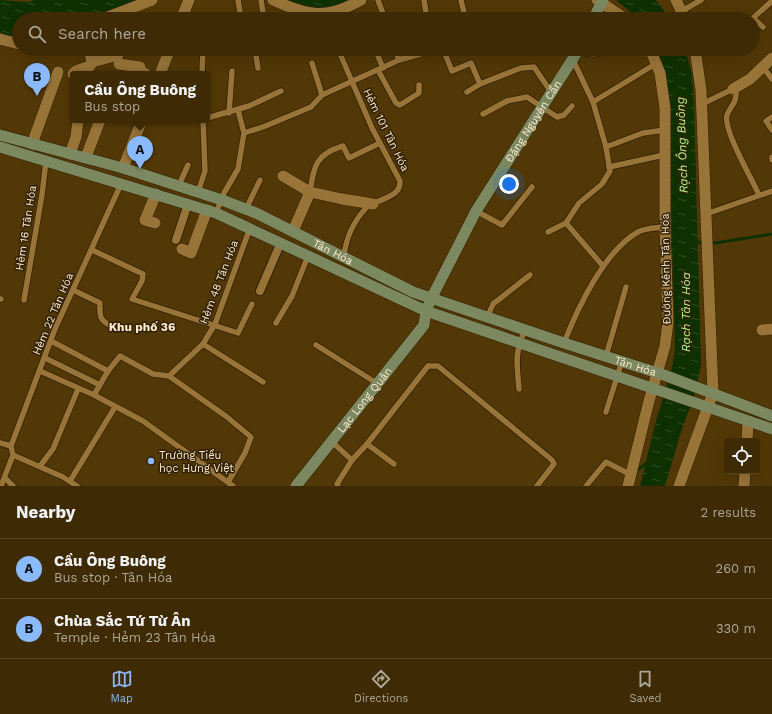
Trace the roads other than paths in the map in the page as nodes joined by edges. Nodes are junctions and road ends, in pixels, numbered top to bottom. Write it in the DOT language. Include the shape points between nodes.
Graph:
graph roads {
  1 [pos="152,0"];
  2 [pos="189,0"];
  3 [pos="238,0"];
  4 [pos="261,0"];
  5 [pos="273,0"];
  6 [pos="361,0"];
  7 [pos="378,0"];
  8 [pos="424,0"];
  9 [pos="461,0"];
  10 [pos="676,0"];
  11 [pos="701,0"];
  12 [pos="600,1"];
  13 [pos="772,1"];
  14 [pos="126,12"];
  15 [pos="184,12"];
  16 [pos="241,12"];
  17 [pos="263,12"];
  18 [pos="301,12"];
  19 [pos="335,12"];
  20 [pos="382,12"];
  21 [pos="426,12"];
  22 [pos="464,12"];
  23 [pos="596,12"];
  24 [pos="616,12"];
  25 [pos="682,12"];
  26 [pos="687,12"];
  27 [pos="760,12"];
  28 [pos="760,24"];
  29 [pos="763,27"];
  30 [pos="0,39"];
  31 [pos="12,42"];
  32 [pos="91,56"];
  33 [pos="167,56"];
  34 [pos="203,56"];
  35 [pos="256,56"];
  36 [pos="341,56"];
  37 [pos="377,56"];
  38 [pos="398,56"];
  39 [pos="412,56"];
  40 [pos="446,56"];
  41 [pos="575,56"];
  42 [pos="654,56"];
  43 [pos="696,56"];
  44 [pos="772,58"];
  45 [pos="399,60"];
  46 [pos="573,60"];
  47 [pos="118,61"];
  48 [pos="92,62"];
  49 [pos="312,63"];
  50 [pos="657,63"];
  51 [pos="763,67"];
  52 [pos="258,68"];
  53 [pos="381,69"];
  54 [pos="76,71"];
  55 [pos="141,71"];
  56 [pos="161,71"];
  57 [pos="202,71"];
  58 [pos="58,72"];
  59 [pos="232,72"];
  60 [pos="772,78"];
  61 [pos="352,83"];
  62 [pos="480,84"];
  63 [pos="418,85"];
  64 [pos="733,89"];
  65 [pos="281,91"];
  66 [pos="467,92"];
  67 [pos="551,92"];
  68 [pos="322,95"];
  69 [pos="593,102"];
  70 [pos="702,104"];
  71 [pos="541,106"];
  72 [pos="572,106"];
  73 [pos="238,110"];
  74 [pos="229,113"];
  75 [pos="482,114"];
  76 [pos="210,117"];
  77 [pos="772,117"];
  78 [pos="78,123"];
  79 [pos="99,123"];
  80 [pos="141,123"];
  81 [pos="203,123"];
  82 [pos="665,130"];
  83 [pos="772,130"];
  84 [pos="244,133"];
  85 [pos="0,135"];
  86 [pos="380,143"];
  87 [pos="32,144"];
  88 [pos="0,147"];
  89 [pos="606,147"];
  90 [pos="70,154"];
  91 [pos="664,155"];
  92 [pos="86,158"];
  93 [pos="46,160"];
  94 [pos="188,165"];
  95 [pos="609,167"];
  96 [pos="123,168"];
  97 [pos="283,176"];
  98 [pos="260,180"];
  99 [pos="121,184"];
  100 [pos="179,186"];
  101 [pos="532,187"];
  102 [pos="772,191"];
  103 [pos="198,192"];
  104 [pos="310,192"];
  105 [pos="156,194"];
  106 [pos="760,195"];
  107 [pos="222,200"];
  108 [pos="188,204"];
  109 [pos="373,204"];
  110 [pos="246,209"];
  111 [pos="476,211"];
  112 [pos="212,212"];
  113 [pos="706,214"];
  114 [pos="155,223"];
  115 [pos="566,223"];
  116 [pos="665,227"];
  117 [pos="250,228"];
  118 [pos="293,231"];
  119 [pos="548,232"];
  120 [pos="177,242"];
  121 [pos="281,242"];
  122 [pos="92,250"];
  123 [pos="308,255"];
  124 [pos="344,256"];
  125 [pos="603,266"];
  126 [pos="530,275"];
  127 [pos="626,287"];
  128 [pos="73,290"];
  129 [pos="260,291"];
  130 [pos="431,299"];
  131 [pos="24,300"];
  132 [pos="252,304"];
  133 [pos="426,311"];
  134 [pos="487,318"];
  135 [pos="276,323"];
  136 [pos="215,324"];
  137 [pos="116,329"];
  138 [pos="525,330"];
  139 [pos="51,341"];
  140 [pos="564,343"];
  141 [pos="203,344"];
  142 [pos="518,344"];
  143 [pos="316,345"];
  144 [pos="606,356"];
  145 [pos="45,358"];
  146 [pos="622,361"];
  147 [pos="40,371"];
  148 [pos="108,371"];
  149 [pos="661,374"];
  150 [pos="169,376"];
  151 [pos="616,377"];
  152 [pos="263,382"];
  153 [pos="378,384"];
  154 [pos="100,385"];
  155 [pos="78,389"];
  156 [pos="519,389"];
  157 [pos="656,390"];
  158 [pos="709,391"];
  159 [pos="94,395"];
  160 [pos="703,406"];
  161 [pos="115,407"];
  162 [pos="606,412"];
  163 [pos="772,416"];
  164 [pos="748,422"];
  165 [pos="772,429"];
  166 [pos="747,438"];
  167 [pos="332,442"];
  168 [pos="0,443"];
  169 [pos="367,444"];
  170 [pos="11,446"];
  171 [pos="13,455"];
  172 [pos="352,460"];
  173 [pos="394,464"];
  174 [pos="40,466"];
  175 [pos="745,474"];
  176 [pos="631,475"];
  177 [pos="4,478"];
  178 [pos="70,481"];
  179 [pos="228,482"];
  180 [pos="1,486"];
  181 [pos="13,486"];
  182 [pos="77,486"];
  183 [pos="233,486"];
  184 [pos="296,486"];
  185 [pos="338,486"];
  186 [pos="537,486"];
  187 [pos="586,486"];
  188 [pos="628,486"];
  189 [pos="679,486"];
  190 [pos="744,486"];
  1 -- 14 [label="street"];
  2 -- 15 [label="street"];
  3 -- 16 [label="lane"];
  4 -- 17 [label="lane"];
  5 -- 18 [label="street"];
  6 -- 19 [label="street"];
  7 -- 20 [label="lane"];
  8 -- 21 [label="lane"];
  9 -- 22 [label="lane"];
  10 -- 25 [label="street"];
  11 -- 26 [label="lane"];
  12 -- 23 [label="main road"];
  12 -- 24 [label="street"];
  13 -- 27 [label="lane"];
  28 -- 29 [label="lane"];
  30 -- 31 [label="street"];
  32 -- 48 [label="street"];
  33 -- 56 [label="street"];
  34 -- 57 [label="lane"];
  35 -- 52 [label="lane"];
  36 -- 61 [label="lane, Hẻm 101 Tân Hóa"];
  37 -- 53 [label="lane"];
  38 -- 45 [label="lane"];
  39 -- 45 [label="lane, Hẻm 101 Tân Hóa"];
  40 -- 62 [label="lane" via="452,70 471,63"];
  41 -- 46 [label="main road, Đặng Nguyên Cẩn"];
  42 -- 50 [label="street, Đường Kênh Tân Hóa"];
  43 -- 70 [label="street"];
  44 -- 51 [label="street"];
  45 -- 53 [label="lane, Hẻm 101 Tân Hóa"];
  46 -- 67 [label="main road, Đặng Nguyên Cẩn"];
  46 -- 69 [label="lane"];
  47 -- 48 [label="street"];
  47 -- 55 [label="street" via="140,67"];
  48 -- 54 [label="street" via="90,66"];
  49 -- 68 [label="lane"];
  50 -- 69 [label="lane"];
  50 -- 82 [label="street, Đường Kênh Tân Hóa" via="663,86"];
  51 -- 60 [label="lane"];
  51 -- 64 [label="street"];
  53 -- 61 [label="lane, Hẻm 101 Tân Hóa"];
  53 -- 63 [label="lane, Hẻm 101 Tân Hóa" via="396,104 400,105 419,93"];
  58 -- 87 [label="street"];
  59 -- 74 [label="lane"];
  61 -- 68 [label="lane"];
  61 -- 86 [label="lane, Hẻm 101 Tân Hóa"];
  62 -- 66 [label="lane"];
  62 -- 67 [label="lane" via="521,68 534,66"];
  64 -- 70 [label="lane"];
  64 -- 106 [label="lane" via="736,92 736,99 727,115 728,129"];
  65 -- 73 [label="lane"];
  67 -- 71 [label="main road, Đặng Nguyên Cẩn"];
  68 -- 84 [label="lane" via="311,107"];
  69 -- 89 [label="lane"];
  70 -- 113 [label="street"];
  71 -- 72 [label="lane" via="557,117 564,115"];
  71 -- 75 [label="lane" via="527,97 507,101"];
  71 -- 111 [label="main road, Đặng Nguyên Cẩn"];
  73 -- 74 [label="lane"];
  73 -- 84 [label="lane"];
  74 -- 76 [label="lane"];
  77 -- 83 [label="lane" via="766,121"];
  78 -- 90 [label="street"];
  79 -- 92 [label="street"];
  80 -- 96 [label="street"];
  81 -- 103 [label="lane" via="205,171"];
  82 -- 89 [label="lane" via="642,133"];
  82 -- 91 [label="street, Đường Kênh Tân Hóa"];
  84 -- 107 [label="lane" via="238,169"];
  85 -- 87 [label="main road, Tân Hóa"];
  86 -- 104 [label="lane" via="349,158 343,146 320,157 315,165"];
  86 -- 109 [label="lane, Hẻm 101 Tân Hóa" via="400,180 400,187 397,192"];
  87 -- 90 [label="main road, Tân Hóa"];
  88 -- 93 [label="main road, Tân Hóa"];
  89 -- 95 [label="lane"];
  90 -- 92 [label="main road, Tân Hóa"];
  91 -- 95 [label="lane"];
  91 -- 116 [label="street, Đường Kênh Tân Hóa"];
  92 -- 96 [label="main road, Tân Hóa"];
  93 -- 99 [label="main road, Tân Hóa"];
  93 -- 131 [label="lane, Hẻm 16 Tân Hóa"];
  94 -- 100 [label="lane"];
  95 -- 115 [label="lane" via="610,171 602,184 579,203"];
  96 -- 100 [label="main road, Tân Hóa"];
  97 -- 104 [label="street"];
  98 -- 110 [label="lane"];
  99 -- 105 [label="main road, Tân Hóa"];
  99 -- 122 [label="lane, Hẻm 22 Tân Hóa"];
  100 -- 103 [label="main road, Tân Hóa"];
  101 -- 111 [label="lane" via="502,226"];
  102 -- 106 [label="lane"];
  103 -- 107 [label="main road, Tân Hóa"];
  104 -- 109 [label="street"];
  104 -- 118 [label="street"];
  105 -- 108 [label="main road, Tân Hóa"];
  105 -- 114 [label="street" via="145,220"];
  106 -- 113 [label="lane"];
  107 -- 110 [label="main road, Tân Hóa"];
  107 -- 112 [label="lane"];
  108 -- 112 [label="main road, Tân Hóa"];
  108 -- 120 [label="street"];
  109 -- 124 [label="lane, Hẻm 101 Tân Hóa" via="356,221 346,239"];
  110 -- 118 [label="main road, Tân Hóa"];
  111 -- 130 [label="main road, Đặng Nguyên Cẩn"];
  112 -- 117 [label="main road, Tân Hóa"];
  112 -- 120 [label="street" via="191,253"];
  113 -- 158 [label="street"];
  115 -- 119 [label="lane"];
  115 -- 125 [label="lane"];
  116 -- 125 [label="lane" via="639,231 623,242"];
  116 -- 149 [label="street, Đường Kênh Tân Hóa" via="668,322"];
  117 -- 121 [label="main road, Tân Hóa"];
  117 -- 136 [label="lane, Hẻm 48 Tân Hóa"];
  118 -- 124 [label="main road, Tân Hóa"];
  121 -- 123 [label="main road, Tân Hóa"];
  121 -- 129 [label="street"];
  122 -- 128 [label="lane, Hẻm 22 Tân Hóa"];
  122 -- 136 [label="lane" via="143,274 132,299"];
  123 -- 133 [label="main road, Tân Hóa"];
  123 -- 135 [label="lane" via="292,296"];
  124 -- 130 [label="main road, Tân Hóa"];
  125 -- 140 [label="lane"];
  126 -- 134 [label="lane" via="493,304"];
  127 -- 144 [label="lane"];
  128 -- 137 [label="lane" via="100,303 99,316 103,322"];
  128 -- 139 [label="lane, Hẻm 22 Tân Hóa"];
  130 -- 133 [label="main road, Lạc Long Quân"];
  130 -- 134 [label="main road, Tân Hóa"];
  132 -- 136 [label="lane" via="238,333"];
  133 -- 142 [label="main road, Tân Hóa"];
  133 -- 153 [label="main road, Lạc Long Quân" via="424,325"];
  134 -- 138 [label="main road, Tân Hóa"];
  136 -- 141 [label="lane, Hẻm 48 Tân Hóa"];
  138 -- 140 [label="main road, Tân Hóa"];
  138 -- 142 [label="lane"];
  139 -- 145 [label="lane, Hẻm 22 Tân Hóa"];
  139 -- 148 [label="lane"];
  140 -- 144 [label="main road, Tân Hóa"];
  141 -- 150 [label="lane, Hẻm 48 Tân Hóa"];
  141 -- 152 [label="lane"];
  142 -- 151 [label="main road, Tân Hóa"];
  142 -- 156 [label="lane" via="516,360"];
  143 -- 153 [label="lane"];
  144 -- 146 [label="main road, Tân Hóa"];
  145 -- 147 [label="lane, Hẻm 22 Tân Hóa"];
  145 -- 154 [label="lane"];
  146 -- 149 [label="main road, Tân Hóa"];
  146 -- 151 [label="lane"];
  147 -- 155 [label="lane"];
  147 -- 170 [label="lane, Hẻm 22 Tân Hóa"];
  148 -- 150 [label="lane" via="120,356 153,374"];
  148 -- 154 [label="lane"];
  149 -- 157 [label="street, Đường Kênh Tân Hóa"];
  149 -- 158 [label="main road, Tân Hóa"];
  150 -- 179 [label="lane" via="251,437"];
  151 -- 157 [label="main road, Tân Hóa"];
  151 -- 162 [label="lane"];
  153 -- 167 [label="main road, Lạc Long Quân"];
  154 -- 159 [label="lane"];
  155 -- 159 [label="lane"];
  155 -- 174 [label="lane" via="53,449"];
  157 -- 160 [label="main road, Tân Hóa"];
  157 -- 176 [label="street, Đường Kênh Tân Hóa"];
  158 -- 160 [label="street"];
  158 -- 163 [label="main road, Tân Hóa"];
  159 -- 161 [label="lane"];
  160 -- 164 [label="main road, Tân Hóa"];
  160 -- 189 [label="street"];
  161 -- 178 [label="lane"];
  161 -- 179 [label="lane" via="143,422"];
  164 -- 165 [label="main road, Tân Hóa"];
  164 -- 166 [label="street"];
  167 -- 172 [label="lane"];
  167 -- 184 [label="main road, Lạc Long Quân"];
  168 -- 170 [label="lane"];
  169 -- 172 [label="lane"];
  169 -- 173 [label="lane"];
  169 -- 186 [label="lane" via="428,366 438,366 552,460 552,469"];
  170 -- 171 [label="lane"];
  171 -- 174 [label="lane"];
  171 -- 177 [label="lane"];
  172 -- 185 [label="lane"];
  174 -- 178 [label="lane"];
  175 -- 190 [label="street"];
  176 -- 187 [label="lane" via="606,462"];
  176 -- 188 [label="street, Đường Kênh Tân Hóa"];
  177 -- 180 [label="lane"];
  177 -- 181 [label="lane"];
  178 -- 182 [label="lane"];
  179 -- 183 [label="lane"];
}
